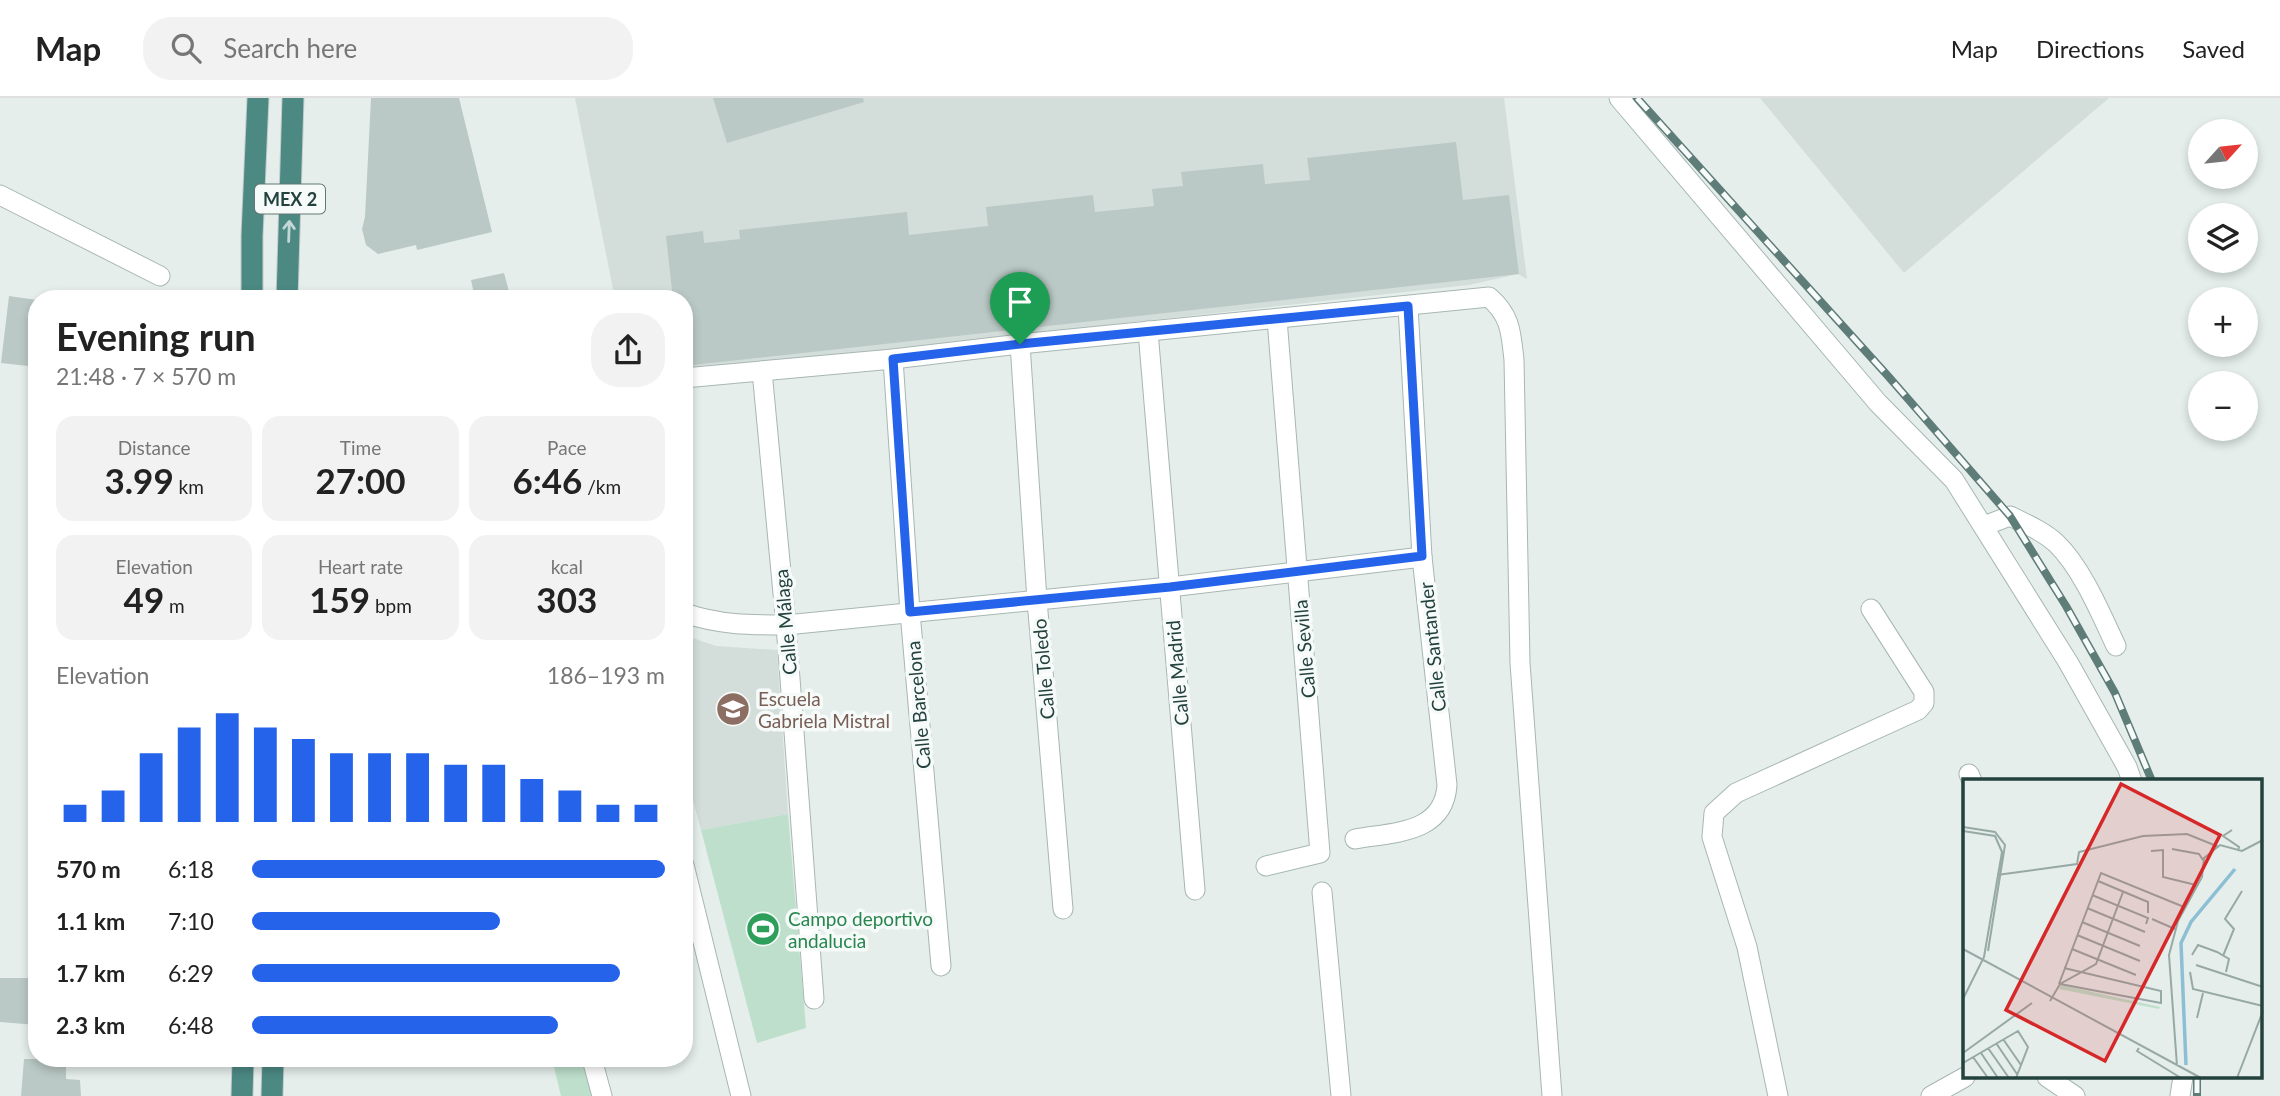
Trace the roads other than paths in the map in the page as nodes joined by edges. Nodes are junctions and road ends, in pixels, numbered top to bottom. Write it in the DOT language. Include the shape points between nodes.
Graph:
graph roads {
  1 [pos="258,98"];
  2 [pos="293,98"];
  3 [pos="1619,98"];
  4 [pos="0,195"];
  5 [pos="160,276"];
  6 [pos="251,290"];
  7 [pos="287,290"];
  8 [pos="1408,306"];
  9 [pos="1276,319"];
  10 [pos="1148,331"];
  11 [pos="1020,344"];
  12 [pos="893,359"];
  13 [pos="762,371"];
  14 [pos="693,377"];
  15 [pos="1984,526"];
  16 [pos="1422,556"];
  17 [pos="1298,571"];
  18 [pos="1170,587"];
  19 [pos="1037,600"];
  20 [pos="1871,609"];
  21 [pos="910,612"];
  22 [pos="693,615"];
  23 [pos="786,625"];
  24 [pos="2116,646"];
  25 [pos="2131,779"];
  26 [pos="1355,839"];
  27 [pos="1266,866"];
  28 [pos="1195,890"];
  29 [pos="1322,892"];
  30 [pos="1063,909"];
  31 [pos="693,930"];
  32 [pos="941,966"];
  33 [pos="814,999"];
  34 [pos="243,1067"];
  35 [pos="273,1067"];
  36 [pos="594,1067"];
  37 [pos="1963,1078"];
  38 [pos="2050,1079"];
  39 [pos="242,1096"];
  40 [pos="272,1096"];
  41 [pos="602,1096"];
  42 [pos="741,1096"];
  43 [pos="1341,1096"];
  44 [pos="1552,1096"];
  45 [pos="1778,1096"];
  46 [pos="1931,1096"];
  47 [pos="2075,1096"];
  1 -- 6 [label="highway, MEX 2"];
  7 -- 2 [label="highway, MEX 2, one-way"];
  3 -- 15 [label="street" via="1878,403 1954,480"];
  4 -- 5 [label="street"];
  8 -- 9 [label="street"];
  8 -- 16 [label="street, Calle Santander"];
  8 -- 44 [label="street" via="1489,297 1501,308 1511,335 1520,663"];
  9 -- 10 [label="street"];
  9 -- 17 [label="street, Calle Sevilla"];
  10 -- 11 [label="street"];
  10 -- 18 [label="street, Calle Madrid"];
  11 -- 12 [label="street"];
  11 -- 19 [label="street, Calle Toledo"];
  12 -- 13 [label="street"];
  12 -- 21 [label="street, Calle Barcelona"];
  13 -- 14 [label="street"];
  13 -- 23 [label="street, Calle Málaga"];
  15 -- 24 [label="street" via="2010,516 2057,544 2087,584"];
  15 -- 25 [label="street" via="2068,662"];
  16 -- 17 [label="street"];
  16 -- 26 [label="street, Calle Santander" via="1446,795 1441,809 1424,824"];
  17 -- 18 [label="street"];
  17 -- 27 [label="street, Calle Sevilla" via="1320,853"];
  18 -- 19 [label="street"];
  18 -- 28 [label="street, Calle Madrid"];
  19 -- 21 [label="street"];
  19 -- 30 [label="street, Calle Toledo"];
  20 -- 45 [label="street" via="1924,692 1918,710 1736,793 1714,813 1712,837 1747,947"];
  21 -- 23 [label="street"];
  21 -- 32 [label="street, Calle Barcelona"];
  22 -- 23 [label="street" via="730,624"];
  23 -- 33 [label="street, Calle Málaga"];
  29 -- 43 [label="street"];
  31 -- 42 [label="street"];
  34 -- 39 [label="highway"];
  35 -- 40 [label="highway"];
  36 -- 41 [label="street"];
  37 -- 46 [label="street"];
  38 -- 47 [label="street"];
}
